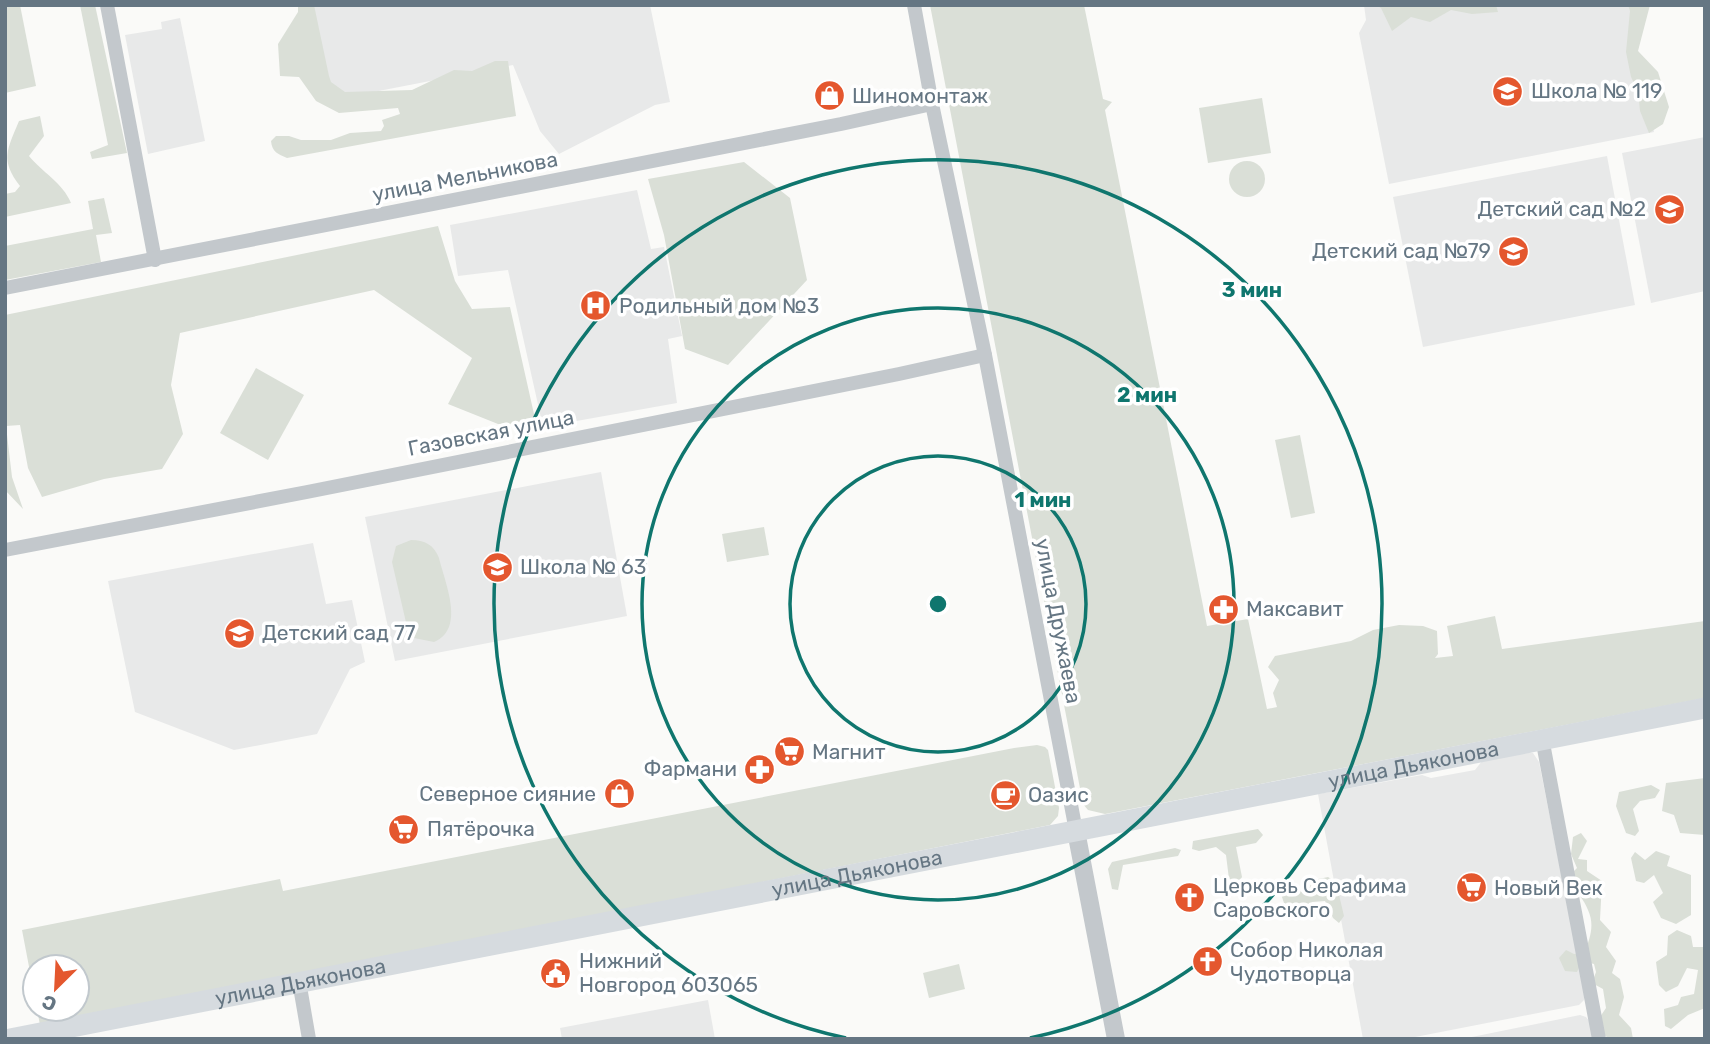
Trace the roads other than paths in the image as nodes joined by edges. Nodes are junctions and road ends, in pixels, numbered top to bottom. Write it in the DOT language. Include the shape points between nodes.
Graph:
graph roads {
  1 [pos="107,5"];
  2 [pos="914,5"];
  3 [pos="932,104"];
  4 [pos="155,260"];
  5 [pos="5,288"];
  6 [pos="985,355"];
  7 [pos="5,550"];
  8 [pos="1705,708"];
  9 [pos="1542,738"];
  10 [pos="1076,831"];
  11 [pos="299,981"];
  12 [pos="10,1039"];
  13 [pos="309,1039"];
  14 [pos="1116,1039"];
  15 [pos="1599,1039"];
  1 -- 4 [label="street"];
  2 -- 3 [label="street, улица Дружаева"];
  3 -- 4 [label="street, улица Мельникова"];
  3 -- 6 [label="street, улица Дружаева"];
  4 -- 5 [label="street, улица Мельникова"];
  6 -- 7 [label="street, Газовская улица"];
  6 -- 10 [label="street, улица Дружаева"];
  8 -- 9 [label="main road, улица Дьяконова"];
  9 -- 10 [label="main road, улица Дьяконова"];
  9 -- 15 [label="street"];
  10 -- 11 [label="main road, улица Дьяконова"];
  10 -- 14 [label="street, улица Дружаева"];
  11 -- 12 [label="main road, улица Дьяконова"];
  11 -- 13 [label="street"];
}
